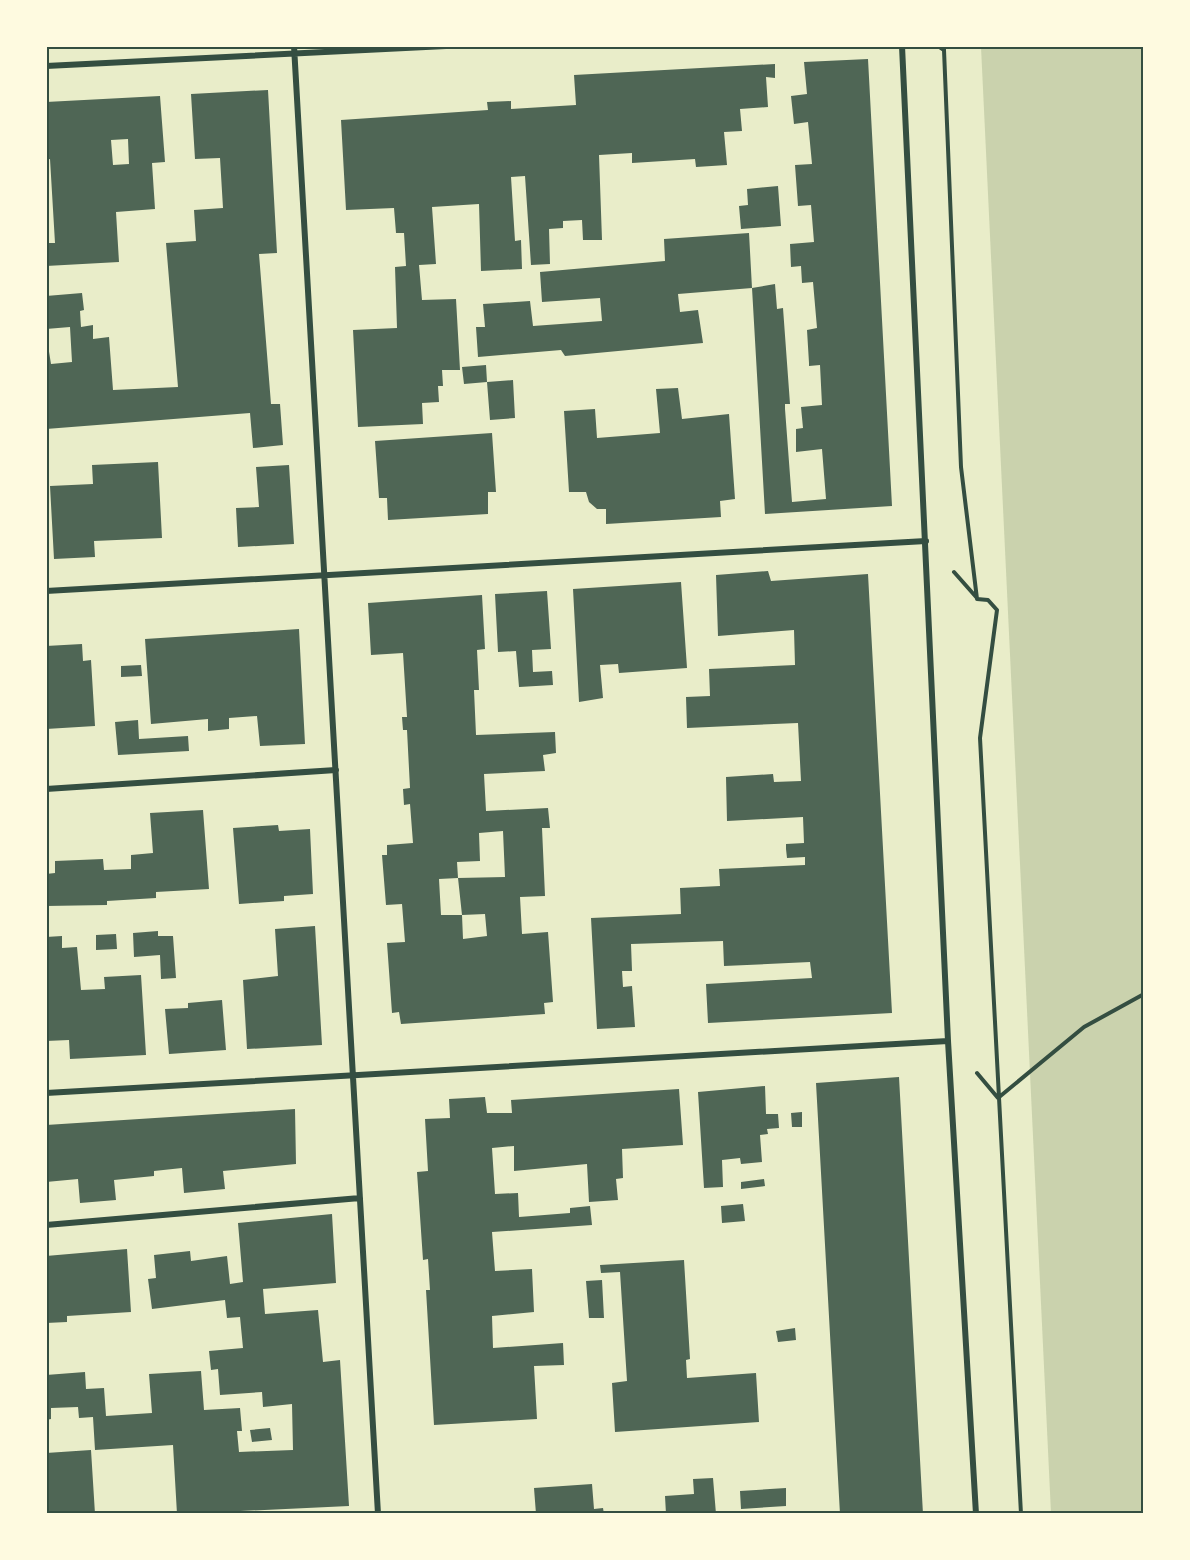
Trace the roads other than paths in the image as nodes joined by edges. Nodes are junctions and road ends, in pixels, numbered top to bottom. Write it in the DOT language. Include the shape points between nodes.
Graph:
graph roads {
  1 [pos="446,46"];
  2 [pos="902,46"];
  3 [pos="294,50"];
  4 [pos="46,66"];
  5 [pos="926,541"];
  6 [pos="325,573"];
  7 [pos="46,591"];
  8 [pos="336,770"];
  9 [pos="46,789"];
  10 [pos="948,1041"];
  11 [pos="355,1076"];
  12 [pos="46,1093"];
  13 [pos="360,1198"];
  14 [pos="46,1225"];
  15 [pos="378,1514"];
  16 [pos="976,1514"];
  1 -- 3 [label="street"];
  2 -- 5 [label="street"];
  3 -- 4 [label="street"];
  3 -- 6 [label="street"];
  5 -- 6 [label="street"];
  5 -- 10 [label="street"];
  6 -- 7 [label="street"];
  6 -- 8 [label="street"];
  8 -- 9 [label="street"];
  8 -- 11 [label="street"];
  10 -- 11 [label="street"];
  10 -- 16 [label="street"];
  11 -- 12 [label="street"];
  11 -- 13 [label="street"];
  13 -- 14 [label="street"];
  13 -- 15 [label="street"];
}
